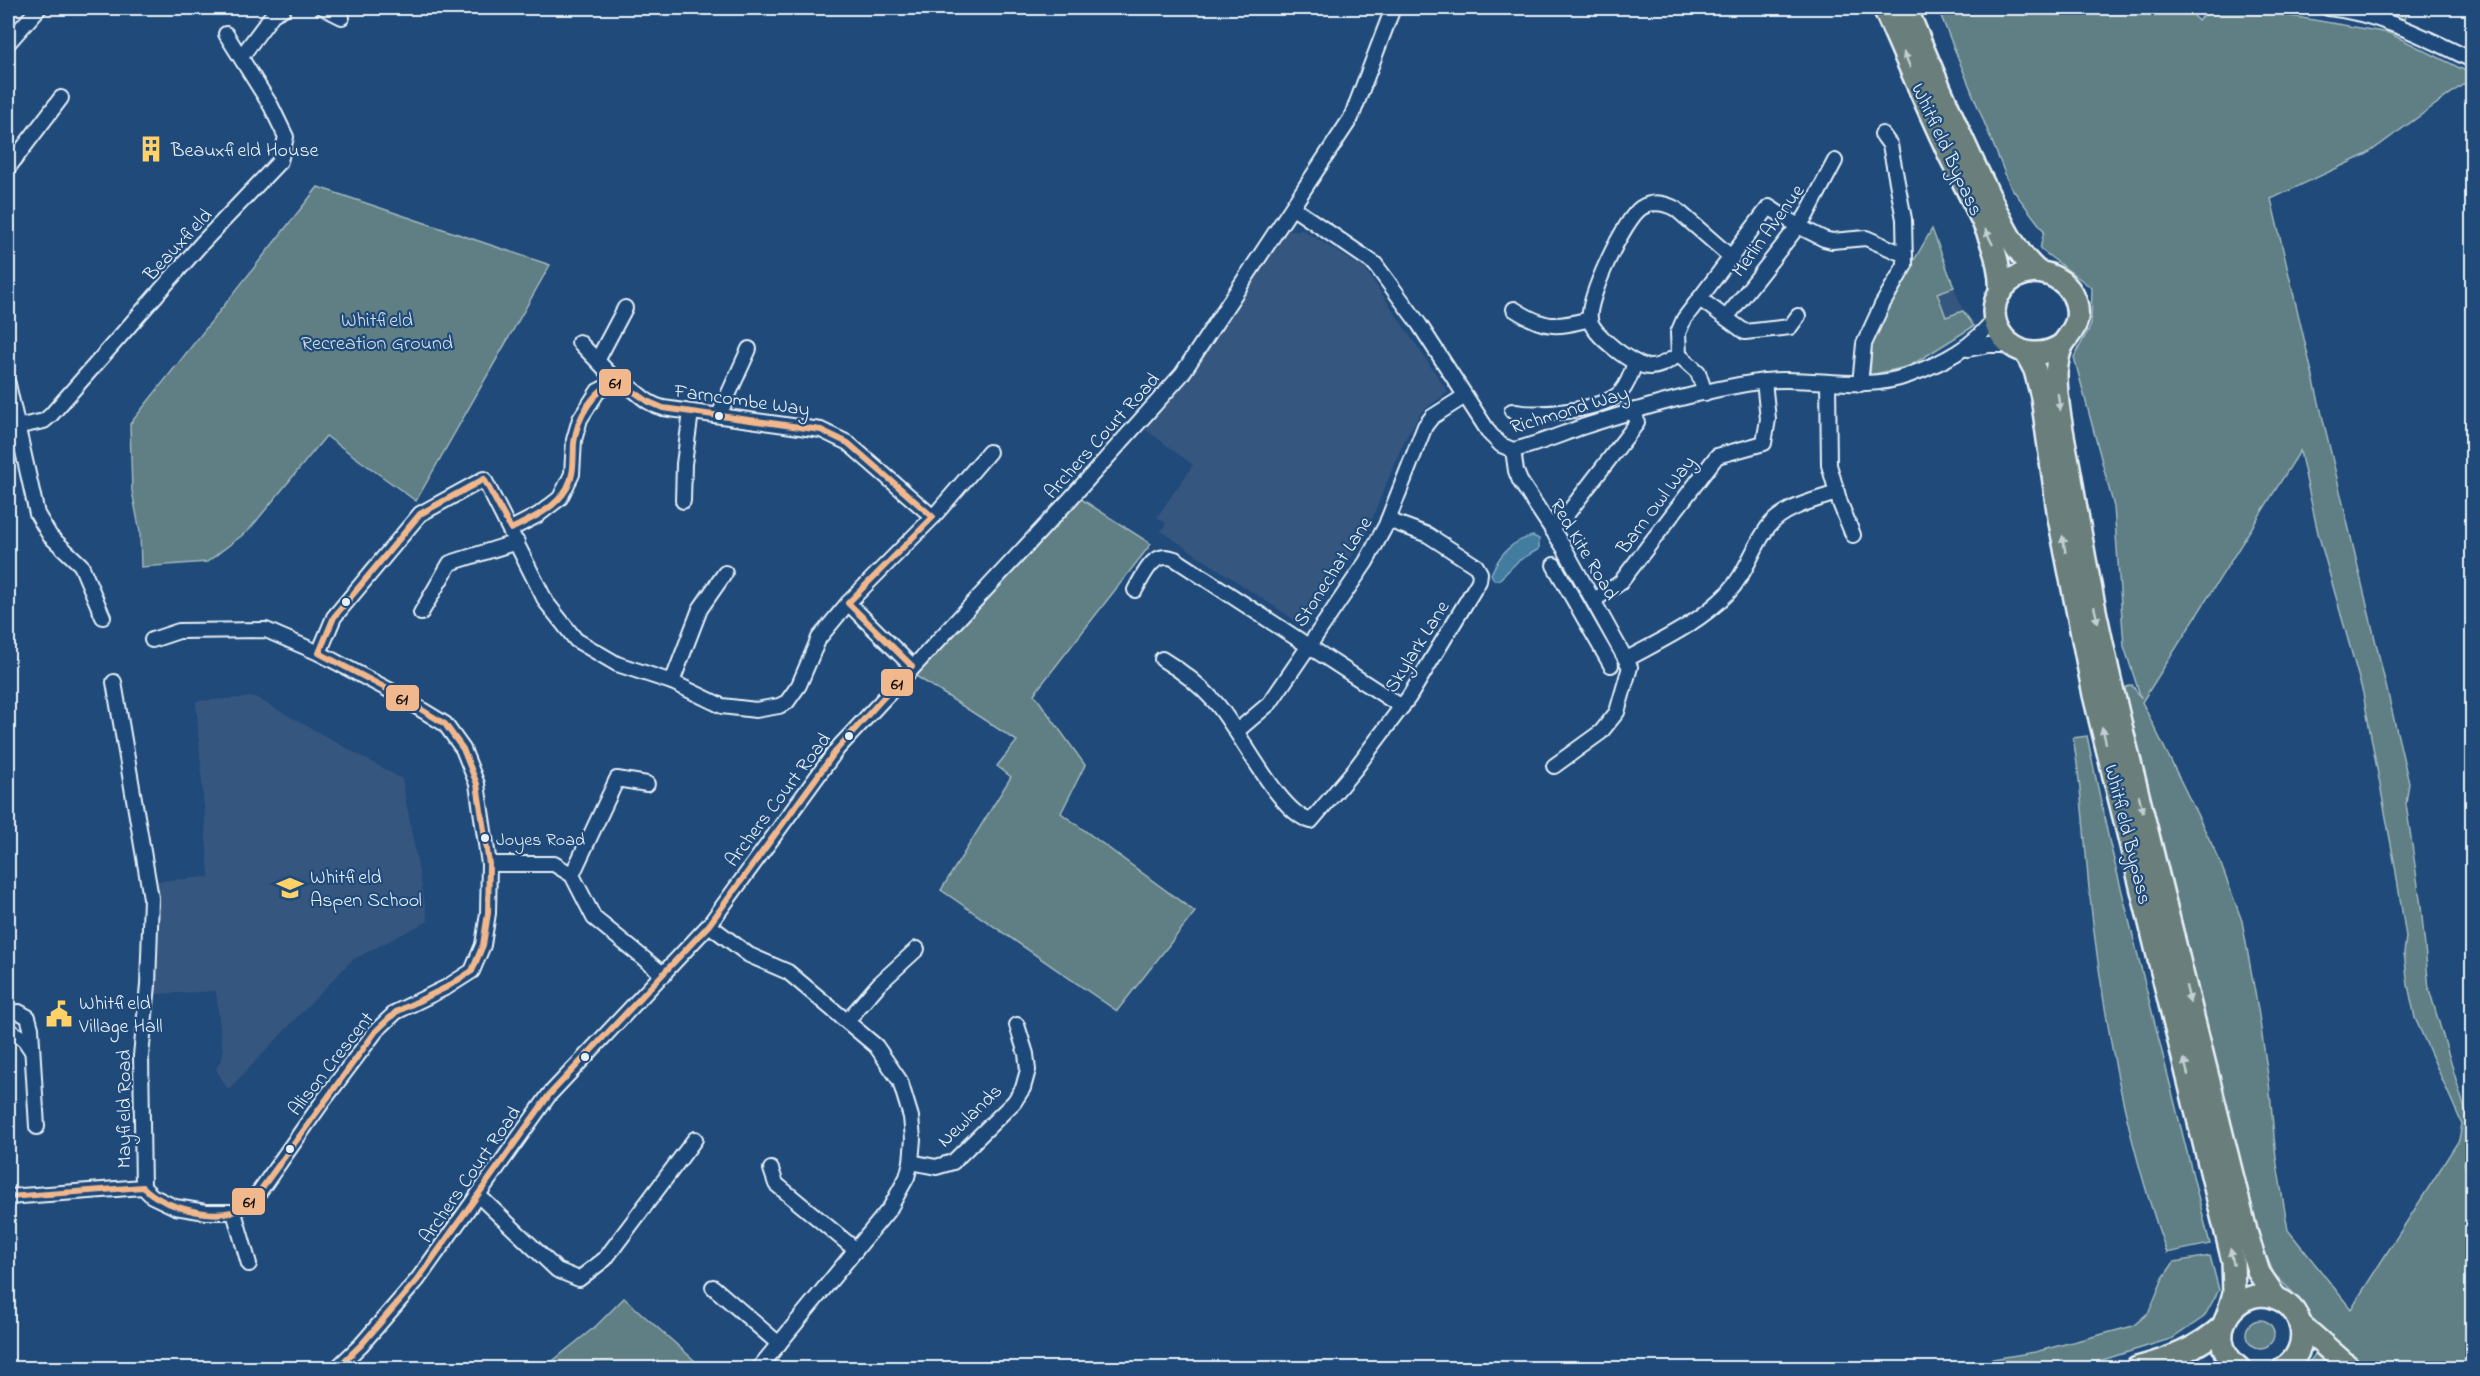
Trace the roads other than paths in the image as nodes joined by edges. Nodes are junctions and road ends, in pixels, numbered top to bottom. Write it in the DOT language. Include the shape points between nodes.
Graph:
graph roads {
  1 [pos="39,8"];
  2 [pos="284,8"];
  3 [pos="324,8"];
  4 [pos="1393,8"];
  5 [pos="1884,8"];
  6 [pos="1906,8"];
  7 [pos="2328,8"];
  8 [pos="342,17"];
  9 [pos="226,34"];
  10 [pos="8,43"];
  11 [pos="241,57"];
  12 [pos="2472,60"];
  13 [pos="61,98"];
  14 [pos="1882,134"];
  15 [pos="1834,161"];
  16 [pos="8,168"];
  17 [pos="1293,208"];
  18 [pos="1798,226"];
  19 [pos="1905,255"];
  20 [pos="1732,258"];
  21 [pos="2038,272"];
  22 [pos="2000,293"];
  23 [pos="1700,299"];
  24 [pos="625,308"];
  25 [pos="1514,309"];
  26 [pos="1798,316"];
  27 [pos="1995,317"];
  28 [pos="1726,318"];
  29 [pos="1590,319"];
  30 [pos="579,342"];
  31 [pos="2063,344"];
  32 [pos="749,349"];
  33 [pos="2018,349"];
  34 [pos="1960,351"];
  35 [pos="1679,355"];
  36 [pos="598,359"];
  37 [pos="1635,362"];
  38 [pos="1764,381"];
  39 [pos="1828,382"];
  40 [pos="612,383"];
  41 [pos="8,384"];
  42 [pos="1860,384"];
  43 [pos="1705,393"];
  44 [pos="1465,396"];
  45 [pos="1635,410"];
  46 [pos="1512,411"];
  47 [pos="691,412"];
  48 [pos="719,415"];
  49 [pos="16,427"];
  50 [pos="1513,450"];
  51 [pos="989,452"];
  52 [pos="1838,493"];
  53 [pos="683,501"];
  54 [pos="933,517"];
  55 [pos="1388,520"];
  56 [pos="1551,526"];
  57 [pos="1853,535"];
  58 [pos="514,536"];
  59 [pos="1554,566"];
  60 [pos="725,573"];
  61 [pos="1578,573"];
  62 [pos="1564,582"];
  63 [pos="1135,590"];
  64 [pos="1594,600"];
  65 [pos="848,603"];
  66 [pos="421,612"];
  67 [pos="103,617"];
  68 [pos="1612,633"];
  69 [pos="152,640"];
  70 [pos="1598,642"];
  71 [pos="1308,644"];
  72 [pos="319,653"];
  73 [pos="1162,659"];
  74 [pos="1629,663"];
  75 [pos="1611,665"];
  76 [pos="912,666"];
  77 [pos="114,682"];
  78 [pos="672,682"];
  79 [pos="1402,707"];
  80 [pos="1237,731"];
  81 [pos="1554,766"];
  82 [pos="647,784"];
  83 [pos="489,864"];
  84 [pos="572,875"];
  85 [pos="709,924"];
  86 [pos="917,949"];
  87 [pos="663,975"];
  88 [pos="8,1012"];
  89 [pos="847,1021"];
  90 [pos="1017,1025"];
  91 [pos="8,1030"];
  92 [pos="32,1051"];
  93 [pos="37,1127"];
  94 [pos="695,1138"];
  95 [pos="911,1162"];
  96 [pos="771,1169"];
  97 [pos="143,1187"];
  98 [pos="478,1195"];
  99 [pos="8,1197"];
  100 [pos="234,1212"];
  101 [pos="856,1250"];
  102 [pos="249,1264"];
  103 [pos="713,1287"];
  104 [pos="2276,1298"];
  105 [pos="2225,1320"];
  106 [pos="2300,1324"];
  107 [pos="779,1344"];
  108 [pos="337,1368"];
  109 [pos="759,1368"];
  110 [pos="2137,1368"];
  111 [pos="2239,1368"];
  112 [pos="2285,1368"];
  113 [pos="2350,1368"];
  1 -- 10 [label="street"];
  2 -- 11 [label="street" via="273,14"];
  3 -- 8 [label="street"];
  4 -- 17 [label="street, Archers Court Road" via="1351,117"];
  22 -- 5 [label="highway, Whitfield Bypass, one-way" via="1996,251 1944,146"];
  6 -- 21 [label="highway, Whitfield Bypass" via="2012,241"];
  7 -- 12 [label="street" via="2347,9 2416,33"];
  9 -- 11 [label="street, Beauxfield"];
  11 -- 49 [label="street, Beauxfield" via="286,137 280,161 202,243 51,415 44,421"];
  13 -- 16 [label="street"];
  14 -- 19 [label="street" via="1890,145 1904,219"];
  15 -- 18 [label="street, Merlin Avenue"];
  17 -- 44 [label="street, Richmond Way" via="1375,264"];
  17 -- 76 [label="street, Archers Court Road" via="1182,374"];
  18 -- 19 [label="street" via="1832,241 1866,238"];
  18 -- 20 [label="street, Merlin Avenue" via="1769,207"];
  18 -- 28 [label="street, Merlin Avenue"];
  19 -- 42 [label="street" via="1905,265 1864,344"];
  20 -- 23 [label="street, Merlin Avenue"];
  20 -- 29 [label="street" via="1676,208 1666,203 1647,204 1633,216 1596,285"];
  21 -- 22 [label="highway" via="2016,277"];
  21 -- 31 [label="highway" via="2060,279 2074,296 2075,326"];
  22 -- 27 [label="highway"];
  23 -- 28 [label="street"];
  23 -- 35 [label="street, Merlin Avenue" via="1680,326"];
  24 -- 36 [label="street"];
  25 -- 29 [label="street" via="1541,325 1554,327"];
  26 -- 28 [label="street" via="1790,327 1752,332 1742,331"];
  27 -- 33 [label="highway" via="1999,333"];
  27 -- 34 [label="street, Richmond Way" via="1981,335"];
  29 -- 37 [label="street" via="1596,332"];
  30 -- 36 [label="street"];
  31 -- 33 [label="highway" via="2046,353"];
  31 -- 104 [label="highway, Whitfield Bypass, one-way" via="2056,369 2058,394 2102,644 2250,1245 2259,1273"];
  32 -- 48 [label="street"];
  33 -- 34 [label="street, Richmond Way" via="1989,345"];
  105 -- 33 [label="highway, Whitfield Bypass, one-way" via="2235,1281 2232,1255 2092,683 2059,518 2042,397 2035,370"];
  34 -- 42 [label="street, Richmond Way" via="1909,375"];
  35 -- 37 [label="street" via="1662,365 1648,367"];
  35 -- 43 [label="street" via="1698,372"];
  36 -- 40 [label="street"];
  37 -- 46 [label="street" via="1621,392 1607,400 1545,415"];
  38 -- 39 [label="street, Richmond Way"];
  38 -- 43 [label="street, Richmond Way"];
  38 -- 64 [label="street, Barn Owl Way" via="1768,419 1764,443 1717,456 1620,583"];
  39 -- 42 [label="street, Richmond Way"];
  39 -- 52 [label="street" via="1829,465"];
  40 -- 47 [label="street, Farncombe Way" via="624,383 651,405"];
  40 -- 58 [label="street" via="598,391 580,419 572,474 560,498"];
  41 -- 49 [label="street"];
  43 -- 45 [label="street, Richmond Way"];
  44 -- 50 [label="street, Richmond Way" via="1490,434"];
  44 -- 55 [label="street, Stonechat Lane" via="1425,426"];
  45 -- 50 [label="street, Richmond Way"];
  45 -- 56 [label="street" via="1637,423 1564,518"];
  47 -- 48 [label="street, Farncombe Way"];
  47 -- 53 [label="street"];
  48 -- 54 [label="street, Farncombe Way" via="821,430 838,437"];
  49 -- 67 [label="street" via="37,514 50,536 81,565"];
  50 -- 56 [label="street, Red Kite Road" via="1520,481"];
  51 -- 54 [label="street"];
  52 -- 57 [label="street"];
  52 -- 74 [label="street" via="1777,519 1726,595"];
  54 -- 65 [label="street"];
  55 -- 71 [label="street, Stonechat Lane" via="1366,562"];
  55 -- 79 [label="street, Skylark Lane" via="1428,535 1476,566 1480,573 1479,581"];
  56 -- 61 [label="street, Red Kite Road"];
  58 -- 66 [label="street" via="450,563"];
  58 -- 72 [label="street" via="484,479 427,509 334,617"];
  58 -- 78 [label="street" via="546,602 576,640 617,664"];
  59 -- 62 [label="street"];
  60 -- 78 [label="street" via="700,609"];
  61 -- 62 [label="street"];
  61 -- 64 [label="street, Red Kite Road"];
  62 -- 70 [label="street"];
  63 -- 71 [label="street" via="1152,561 1170,556"];
  64 -- 68 [label="street, Red Kite Road"];
  65 -- 76 [label="street"];
  65 -- 78 [label="street" via="819,638 799,685 787,702 779,706 756,711 722,706"];
  68 -- 70 [label="street"];
  68 -- 74 [label="street, Red Kite Road"];
  69 -- 72 [label="street, Alison Crescent" via="179,631 266,630"];
  70 -- 75 [label="street"];
  71 -- 79 [label="street"];
  71 -- 80 [label="street, Stonechat Lane" via="1270,703"];
  72 -- 83 [label="street, Alison Crescent" via="445,724 463,749 477,783"];
  73 -- 80 [label="street" via="1200,687"];
  74 -- 81 [label="street" via="1617,712 1601,732"];
  76 -- 85 [label="street, Archers Court Road" via="838,748"];
  77 -- 97 [label="street, Mayfield Road" via="151,898 141,1056"];
  79 -- 80 [label="street, Skylark Lane" via="1311,820 1301,818 1283,800"];
  82 -- 84 [label="street" via="617,779"];
  83 -- 84 [label="street" via="554,864"];
  83 -- 100 [label="street, Alison Crescent" via="483,945 472,971 396,1012 376,1032 259,1192"];
  84 -- 87 [label="street" via="594,918"];
  85 -- 87 [label="street, Archers Court Road"];
  85 -- 89 [label="street, Newlands" via="749,956 788,972"];
  86 -- 89 [label="street"];
  87 -- 98 [label="street, Archers Court Road" via="549,1095"];
  88 -- 92 [label="street" via="28,1017"];
  89 -- 95 [label="street, Newlands" via="876,1046 900,1080 911,1117"];
  90 -- 95 [label="street, Newlands" via="1028,1070 1014,1102 953,1162 936,1167"];
  91 -- 92 [label="street" via="24,1039"];
  92 -- 93 [label="street"];
  94 -- 98 [label="street" via="605,1260 579,1279 557,1270"];
  95 -- 101 [label="street, Newlands" via="900,1192"];
  96 -- 101 [label="street" via="776,1184"];
  97 -- 99 [label="street, Mayfield Road"];
  97 -- 100 [label="street" via="153,1197 175,1207"];
  98 -- 108 [label="street, Archers Court Road" via="418,1280"];
  100 -- 102 [label="street"];
  101 -- 107 [label="street, Newlands"];
  103 -- 107 [label="street"];
  104 -- 105 [label="highway" via="2249,1298 2237,1304"];
  104 -- 106 [label="highway, Whitfield Bypass" via="2289,1306"];
  105 -- 110 [label="highway" via="2206,1340 2184,1353"];
  105 -- 111 [label="highway" via="2224,1348"];
  106 -- 112 [label="highway" via="2300,1348"];
  106 -- 113 [label="highway, Whitfield Bypass"];
  107 -- 109 [label="street, Newlands"];
}
